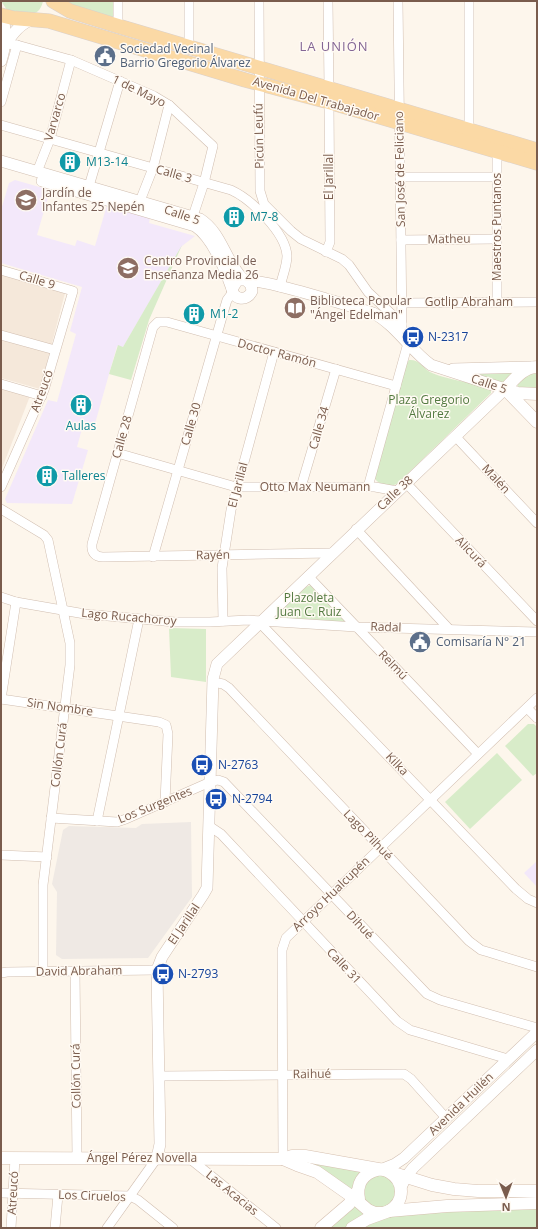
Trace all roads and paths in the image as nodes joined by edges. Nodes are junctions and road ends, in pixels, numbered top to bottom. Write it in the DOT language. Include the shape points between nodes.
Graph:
graph roads {
  1 [pos="47,1"];
  2 [pos="53,1"];
  3 [pos="118,1"];
  4 [pos="189,1"];
  5 [pos="259,1"];
  6 [pos="328,1"];
  7 [pos="398,1"];
  8 [pos="469,1"];
  9 [pos="1,14"];
  10 [pos="34,19"];
  11 [pos="118,26"];
  12 [pos="11,45"];
  13 [pos="189,47"];
  14 [pos="71,60"];
  15 [pos="1,61"];
  16 [pos="259,68"];
  17 [pos="120,81"];
  18 [pos="259,83"];
  19 [pos="329,95"];
  20 [pos="1,102"];
  21 [pos="169,105"];
  22 [pos="399,116"];
  23 [pos="1,125"];
  24 [pos="469,130"];
  25 [pos="50,139"];
  26 [pos="537,150"];
  27 [pos="496,151"];
  28 [pos="99,153"];
  29 [pos="537,163"];
  30 [pos="1,164"];
  31 [pos="153,168"];
  32 [pos="37,172"];
  33 [pos="497,176"];
  34 [pos="400,177"];
  35 [pos="204,183"];
  36 [pos="88,190"];
  37 [pos="140,201"];
  38 [pos="191,220"];
  39 [pos="497,239"];
  40 [pos="401,240"];
  41 [pos="326,252"];
  42 [pos="1,270"];
  43 [pos="244,280"];
  44 [pos="280,287"];
  45 [pos="232,290"];
  46 [pos="73,291"];
  47 [pos="497,302"];
  48 [pos="537,302"];
  49 [pos="402,303"];
  50 [pos="158,322"];
  51 [pos="402,324"];
  52 [pos="1,335"];
  53 [pos="216,336"];
  54 [pos="405,340"];
  55 [pos="55,350"];
  56 [pos="274,352"];
  57 [pos="534,367"];
  58 [pos="336,369"];
  59 [pos="443,369"];
  60 [pos="1,384"];
  61 [pos="396,386"];
  62 [pos="505,389"];
  63 [pos="537,394"];
  64 [pos="42,396"];
  65 [pos="537,422"];
  66 [pos="456,436"];
  67 [pos="117,453"];
  68 [pos="177,471"];
  69 [pos="406,483"];
  70 [pos="1,487"];
  71 [pos="236,487"];
  72 [pos="302,487"];
  73 [pos="368,487"];
  74 [pos="397,492"];
  75 [pos="2,513"];
  76 [pos="537,523"];
  77 [pos="356,530"];
  78 [pos="332,553"];
  79 [pos="94,554"];
  80 [pos="223,555"];
  81 [pos="153,556"];
  82 [pos="308,576"];
  83 [pos="1,597"];
  84 [pos="16,602"];
  85 [pos="64,610"];
  86 [pos="139,619"];
  87 [pos="223,621"];
  88 [pos="537,621"];
  89 [pos="259,622"];
  90 [pos="356,626"];
  91 [pos="449,629"];
  92 [pos="537,632"];
  93 [pos="213,682"];
  94 [pos="537,698"];
  95 [pos="1,699"];
  96 [pos="64,708"];
  97 [pos="527,708"];
  98 [pos="119,716"];
  99 [pos="537,718"];
  100 [pos="478,754"];
  101 [pos="210,782"];
  102 [pos="430,800"];
  103 [pos="165,802"];
  104 [pos="51,818"];
  105 [pos="97,821"];
  106 [pos="209,826"];
  107 [pos="380,848"];
  108 [pos="1,855"];
  109 [pos="47,857"];
  110 [pos="331,894"];
  111 [pos="537,903"];
  112 [pos="302,922"];
  113 [pos="537,967"];
  114 [pos="157,970"];
  115 [pos="43,971"];
  116 [pos="75,971"];
  117 [pos="1,973"];
  118 [pos="537,1028"];
  119 [pos="537,1032"];
  120 [pos="537,1050"];
  121 [pos="508,1059"];
  122 [pos="283,1074"];
  123 [pos="159,1076"];
  124 [pos="446,1118"];
  125 [pos="1,1158"];
  126 [pos="15,1158"];
  127 [pos="77,1158"];
  128 [pos="157,1158"];
  129 [pos="189,1158"];
  130 [pos="283,1158"];
  131 [pos="382,1170"];
  132 [pos="403,1182"];
  133 [pos="537,1191"];
  134 [pos="1,1193"];
  135 [pos="13,1194"];
  136 [pos="58,1195"];
  137 [pos="130,1196"];
  138 [pos="358,1198"];
  139 [pos="537,1203"];
  140 [pos="386,1212"];
  141 [pos="11,1228"];
  142 [pos="55,1228"];
  143 [pos="107,1228"];
  144 [pos="173,1228"];
  145 [pos="276,1228"];
  146 [pos="321,1228"];
  147 [pos="352,1228"];
  1 -- 10 [label="main road" via="44,11"];
  2 -- 11 [label="main road, Avenida Del Trabajador" via="70,11"];
  3 -- 11 [label="street"];
  4 -- 13 [label="street"];
  5 -- 16 [label="street, Picún Leufú"];
  6 -- 19 [label="street, El Jarillal"];
  7 -- 22 [label="street, San José de Feliciano"];
  8 -- 24 [label="street"];
  9 -- 10 [label="main road, Avenida Del Trabajador"];
  9 -- 12 [label="street"];
  10 -- 12 [label="street" via="16,30"];
  10 -- 18 [label="main road, Avenida Del Trabajador" via="49,21"];
  11 -- 13 [label="main road, Avenida Del Trabajador"];
  12 -- 14 [label="street, 1 de Mayo"];
  12 -- 15 [label="street"];
  12 -- 20 [label="street"];
  13 -- 16 [label="main road, Avenida Del Trabajador"];
  14 -- 17 [label="street, 1 de Mayo"];
  14 -- 25 [label="street, Varvarco"];
  16 -- 18 [label="street, Picún Leufú"];
  16 -- 19 [label="main road, Avenida Del Trabajador"];
  17 -- 21 [label="street, 1 de Mayo"];
  17 -- 28 [label="street"];
  18 -- 19 [label="main road, Avenida Del Trabajador"];
  18 -- 41 [label="street, Picún Leufú" via="262,200 296,235"];
  19 -- 22 [label="main road, Avenida Del Trabajador"];
  19 -- 41 [label="street, El Jarillal" via="330,242"];
  21 -- 31 [label="street"];
  21 -- 35 [label="street, 1 de Mayo" via="213,146"];
  22 -- 24 [label="main road, Avenida Del Trabajador"];
  22 -- 27 [label="main road, Avenida Del Trabajador"];
  22 -- 34 [label="street, San José de Feliciano"];
  23 -- 25 [label="street, Calle 3"];
  24 -- 26 [label="main road, Avenida Del Trabajador"];
  25 -- 28 [label="street, Calle 3"];
  25 -- 32 [label="street, Varvarco"];
  27 -- 29 [label="main road, Avenida Del Trabajador"];
  27 -- 33 [label="street, Maestros Puntanos"];
  28 -- 31 [label="street, Calle 3"];
  28 -- 36 [label="street"];
  30 -- 32 [label="street, Calle 5"];
  30 -- 36 [label="street, Calle 5"];
  31 -- 35 [label="street, Calle 3"];
  31 -- 37 [label="street"];
  32 -- 36 [label="street, Calle 5"];
  33 -- 34 [label="street"];
  33 -- 39 [label="street, Maestros Puntanos"];
  34 -- 40 [label="street, San José de Feliciano"];
  35 -- 38 [label="street"];
  35 -- 44 [label="street, Calle 3" via="243,196 280,234 287,256"];
  36 -- 37 [label="street, Calle 5"];
  36 -- 38 [label="street, Calle 5"];
  37 -- 38 [label="street, Calle 5"];
  38 -- 43 [label="street, Calle 5" via="206,223 214,231 235,270"];
  38 -- 45 [label="street, Calle 5" via="209,239 224,267"];
  39 -- 40 [label="street, Matheu"];
  39 -- 47 [label="street, Maestros Puntanos"];
  40 -- 49 [label="street, San José de Feliciano"];
  41 -- 51 [label="street" via="349,265 368,292"];
  42 -- 46 [label="street, Calle 9"];
  43 -- 44 [label="street, Calle 5"];
  43 -- 45 [label="street, Calle 30" via="236,281"];
  43 -- 45 [label="street" via="252,288 248,297 239,298"];
  44 -- 54 [label="street, Calle 5" via="373,313"];
  45 -- 53 [label="street, Calle 30"];
  46 -- 55 [label="street, Atreucó"];
  47 -- 48 [label="street, Gotlip Abraham"];
  47 -- 49 [label="street, Gotlip Abraham"];
  49 -- 51 [label="street, San José de Feliciano"];
  50 -- 53 [label="street, Doctor Ramón" via="167,322"];
  50 -- 67 [label="street, Calle 28" via="152,330"];
  51 -- 54 [label="street, San José de Feliciano"];
  52 -- 55 [label="street"];
  53 -- 56 [label="street, Doctor Ramón"];
  53 -- 68 [label="street, Calle 30"];
  54 -- 59 [label="street, Calle 5" via="426,362"];
  54 -- 61 [label="street, San José de Feliciano"];
  55 -- 64 [label="street, Atreucó"];
  56 -- 58 [label="street, Doctor Ramón"];
  56 -- 71 [label="street, El Jarillal"];
  57 -- 59 [label="street, Calle 5"];
  57 -- 62 [label="main road, Calle 38" via="523,371"];
  58 -- 61 [label="street, Doctor Ramón"];
  58 -- 72 [label="street, Calle 34"];
  59 -- 62 [label="street, Calle 5"];
  60 -- 64 [label="street"];
  61 -- 73 [label="street, San José de Feliciano"];
  62 -- 63 [label="main road, Calle 5" via="517,393"];
  62 -- 65 [label="main road"];
  62 -- 66 [label="street, Calle 38"];
  64 -- 70 [label="street, Atreucó"];
  66 -- 69 [label="street, Calle 38"];
  66 -- 76 [label="street, Malén"];
  67 -- 68 [label="street, Otto Max Neumann"];
  67 -- 79 [label="street, Calle 28" via="92,544"];
  68 -- 71 [label="street, Otto Max Neumann"];
  68 -- 81 [label="street, Calle 30"];
  69 -- 74 [label="street, Calle 38"];
  69 -- 88 [label="street, Alicurá"];
  71 -- 72 [label="street, Otto Max Neumann"];
  71 -- 80 [label="street, El Jarillal"];
  72 -- 73 [label="street, Otto Max Neumann"];
  73 -- 74 [label="street, Otto Max Neumann"];
  74 -- 77 [label="street, Calle 38"];
  75 -- 85 [label="street, Collón Curá" via="44,535 48,540"];
  77 -- 78 [label="street, Calle 38"];
  77 -- 91 [label="street"];
  78 -- 80 [label="street, Rayén"];
  78 -- 82 [label="street, Calle 38"];
  79 -- 81 [label="street, Rayén" via="100,557"];
  80 -- 81 [label="street, Rayén"];
  80 -- 87 [label="street, El Jarillal"];
  82 -- 89 [label="street, Calle 38"];
  82 -- 90 [label="street, Relmú"];
  83 -- 84 [label="street, Lago Rucachoroy"];
  84 -- 85 [label="street, Lago Rucachoroy"];
  84 -- 95 [label="street"];
  85 -- 86 [label="street, Lago Rucachoroy"];
  85 -- 96 [label="street, Collón Curá" via="70,651"];
  86 -- 87 [label="street, Lago Rucachoroy"];
  86 -- 98 [label="street"];
  87 -- 89 [label="street, Lago Rucachoroy"];
  89 -- 90 [label="street, Radal"];
  89 -- 93 [label="street, El Jarillal" via="220,659 215,668"];
  89 -- 102 [label="street, Kilka"];
  90 -- 91 [label="street, Radal"];
  90 -- 100 [label="street, Relmú"];
  91 -- 92 [label="street, Radal"];
  93 -- 101 [label="street, El Jarillal"];
  93 -- 107 [label="street, Lago Pilhué" via="228,688"];
  94 -- 97 [label="street, Arroyo Hualcupén"];
  95 -- 96 [label="street, Sin Nombre"];
  96 -- 98 [label="street, Sin Nombre"];
  96 -- 104 [label="street, Collón Curá"];
  97 -- 99 [label="street"];
  97 -- 100 [label="street, Arroyo Hualcupén"];
  98 -- 103 [label="street, Sin Nombre" via="163,723 167,727"];
  98 -- 105 [label="street"];
  100 -- 102 [label="street, Arroyo Hualcupén"];
  101 -- 103 [label="street, Los Surgentes"];
  101 -- 106 [label="street, El Jarillal"];
  101 -- 110 [label="street, Dihué" via="221,781 226,784"];
  102 -- 107 [label="street, Arroyo Hualcupén"];
  102 -- 111 [label="street, Kilka" via="522,895"];
  103 -- 105 [label="street, Los Surgentes" via="122,821"];
  104 -- 105 [label="street, Los Surgentes"];
  104 -- 109 [label="street, Collón Curá"];
  106 -- 112 [label="street, Calle 31" via="221,834"];
  106 -- 114 [label="street, El Jarillal" via="206,892 162,957"];
  107 -- 110 [label="street, Arroyo Hualcupén"];
  107 -- 113 [label="street, Lago Pilhué" via="475,946"];
  108 -- 109 [label="street"];
  109 -- 115 [label="street, Collón Curá" via="43,896"];
  110 -- 112 [label="street, Arroyo Hualcupén"];
  110 -- 118 [label="street, Dihué" via="431,997"];
  112 -- 121 [label="street, Calle 31" via="403,1026"];
  112 -- 122 [label="street, Arroyo Hualcupén" via="286,938 283,946"];
  114 -- 116 [label="street, David Abraham"];
  114 -- 123 [label="street, El Jarillal"];
  115 -- 116 [label="street, David Abraham"];
  115 -- 117 [label="street, David Abraham"];
  116 -- 127 [label="street, Collón Curá"];
  119 -- 121 [label="street, Avenida Huilén"];
  120 -- 132 [label="street, Avenida Huilén" via="413,1168"];
  121 -- 124 [label="street, Avenida Huilén"];
  122 -- 123 [label="street, Raihué"];
  122 -- 124 [label="street, Raihué" via="404,1074"];
  122 -- 130 [label="street, Arroyo Hualcupén"];
  123 -- 128 [label="street, El Jarillal" via="160,1144"];
  124 -- 131 [label="street, Avenida Huilén" via="400,1162"];
  125 -- 126 [label="main road, Ángel Pérez Novella"];
  126 -- 127 [label="main road, Ángel Pérez Novella"];
  126 -- 135 [label="street, Atreucó"];
  127 -- 128 [label="main road, Ángel Pérez Novella"];
  128 -- 129 [label="main road, Ángel Pérez Novella"];
  128 -- 137 [label="street, El Jarillal"];
  129 -- 130 [label="main road, Ángel Pérez Novella"];
  129 -- 145 [label="street, Las Acacias"];
  130 -- 131 [label="main road, Ángel Pérez Novella" via="312,1157"];
  130 -- 138 [label="main road, Ángel Pérez Novella" via="317,1172"];
  131 -- 132 [label="main road, Ángel Pérez Novella"];
  131 -- 138 [label="main road" via="370,1171 361,1180"];
  132 -- 133 [label="main road, Ángel Pérez Novella" via="478,1191"];
  132 -- 140 [label="main road" via="398,1203"];
  134 -- 135 [label="street, Los Ciruelos"];
  135 -- 136 [label="street, Los Ciruelos"];
  135 -- 141 [label="street, Atreucó"];
  136 -- 137 [label="street, Los Ciruelos"];
  136 -- 142 [label="street"];
  137 -- 143 [label="street, El Jarillal"];
  137 -- 144 [label="street, Los Ciruelos"];
  138 -- 140 [label="main road, Ángel Pérez Novella" via="368,1210 375,1213"];
  138 -- 146 [label="main road"];
  139 -- 140 [label="main road, Ángel Pérez Novella" via="447,1206"];
  140 -- 147 [label="main road"];
}
